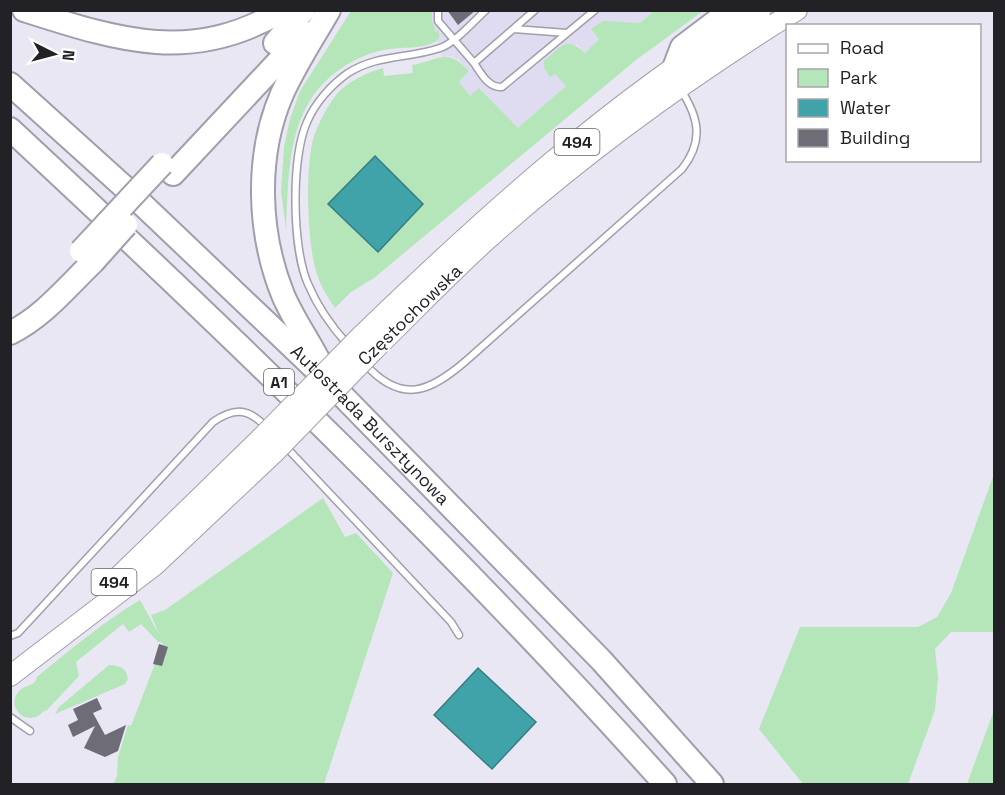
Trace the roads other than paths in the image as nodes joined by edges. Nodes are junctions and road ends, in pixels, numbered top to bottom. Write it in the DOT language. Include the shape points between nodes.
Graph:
graph roads {
  1 [pos="24,10"];
  2 [pos="283,10"];
  3 [pos="304,10"];
  4 [pos="328,10"];
  5 [pos="438,10"];
  6 [pos="486,10"];
  7 [pos="535,10"];
  8 [pos="596,10"];
  9 [pos="731,10"];
  10 [pos="761,10"];
  11 [pos="797,10"];
  12 [pos="514,29"];
  13 [pos="568,33"];
  14 [pos="452,40"];
  15 [pos="474,63"];
  16 [pos="674,76"];
  17 [pos="10,84"];
  18 [pos="10,129"];
  19 [pos="10,150"];
  20 [pos="167,169"];
  21 [pos="70,185"];
  22 [pos="87,256"];
  23 [pos="10,316"];
  24 [pos="10,333"];
  25 [pos="330,383"];
  26 [pos="272,442"];
  27 [pos="459,635"];
  28 [pos="10,636"];
  29 [pos="10,676"];
  30 [pos="10,717"];
  31 [pos="30,732"];
  32 [pos="664,784"];
  33 [pos="712,784"];
  1 -- 2 [label="highway" via="118,37 177,44 233,35"];
  3 -- 20 [label="highway"];
  4 -- 20 [label="highway"];
  4 -- 25 [label="highway" via="281,96 266,151 263,201 275,274"];
  5 -- 14 [label="lane" via="438,21"];
  6 -- 14 [label="lane"];
  7 -- 12 [label="lane"];
  8 -- 13 [label="lane"];
  9 -- 16 [label="highway" via="682,47"];
  10 -- 16 [label="main road, Częstochowska / 494"];
  11 -- 16 [label="main road, Częstochowska / 494"];
  12 -- 13 [label="lane"];
  12 -- 15 [label="lane"];
  13 -- 15 [label="lane" via="502,87 489,83"];
  14 -- 15 [label="lane"];
  14 -- 16 [label="lane" via="441,48 376,60 343,77 315,107 299,150 297,241 307,283 336,332 377,376 400,388 430,387 446,378 682,169 691,158 697,127"];
  16 -- 26 [label="main road, Częstochowska / 494, bridge" via="553,160 488,216"];
  17 -- 25 [label="highway, Autostrada Bursztynowa / A1"];
  18 -- 21 [label="highway, Autostrada Bursztynowa / A1"];
  19 -- 21 [label="highway"];
  20 -- 22 [label="highway, bridge"];
  21 -- 32 [label="highway, Autostrada Bursztynowa / A1" via="283,386 481,587"];
  22 -- 23 [label="highway"];
  22 -- 24 [label="highway" via="46,309"];
  25 -- 33 [label="highway, Autostrada Bursztynowa / A1" via="601,660"];
  26 -- 27 [label="lane" via="451,622"];
  26 -- 28 [label="lane" via="258,417 239,411 213,422 18,633"];
  26 -- 29 [label="main road, Częstochowska / 494" via="46,648"];
  30 -- 31 [label="lane"];
}
